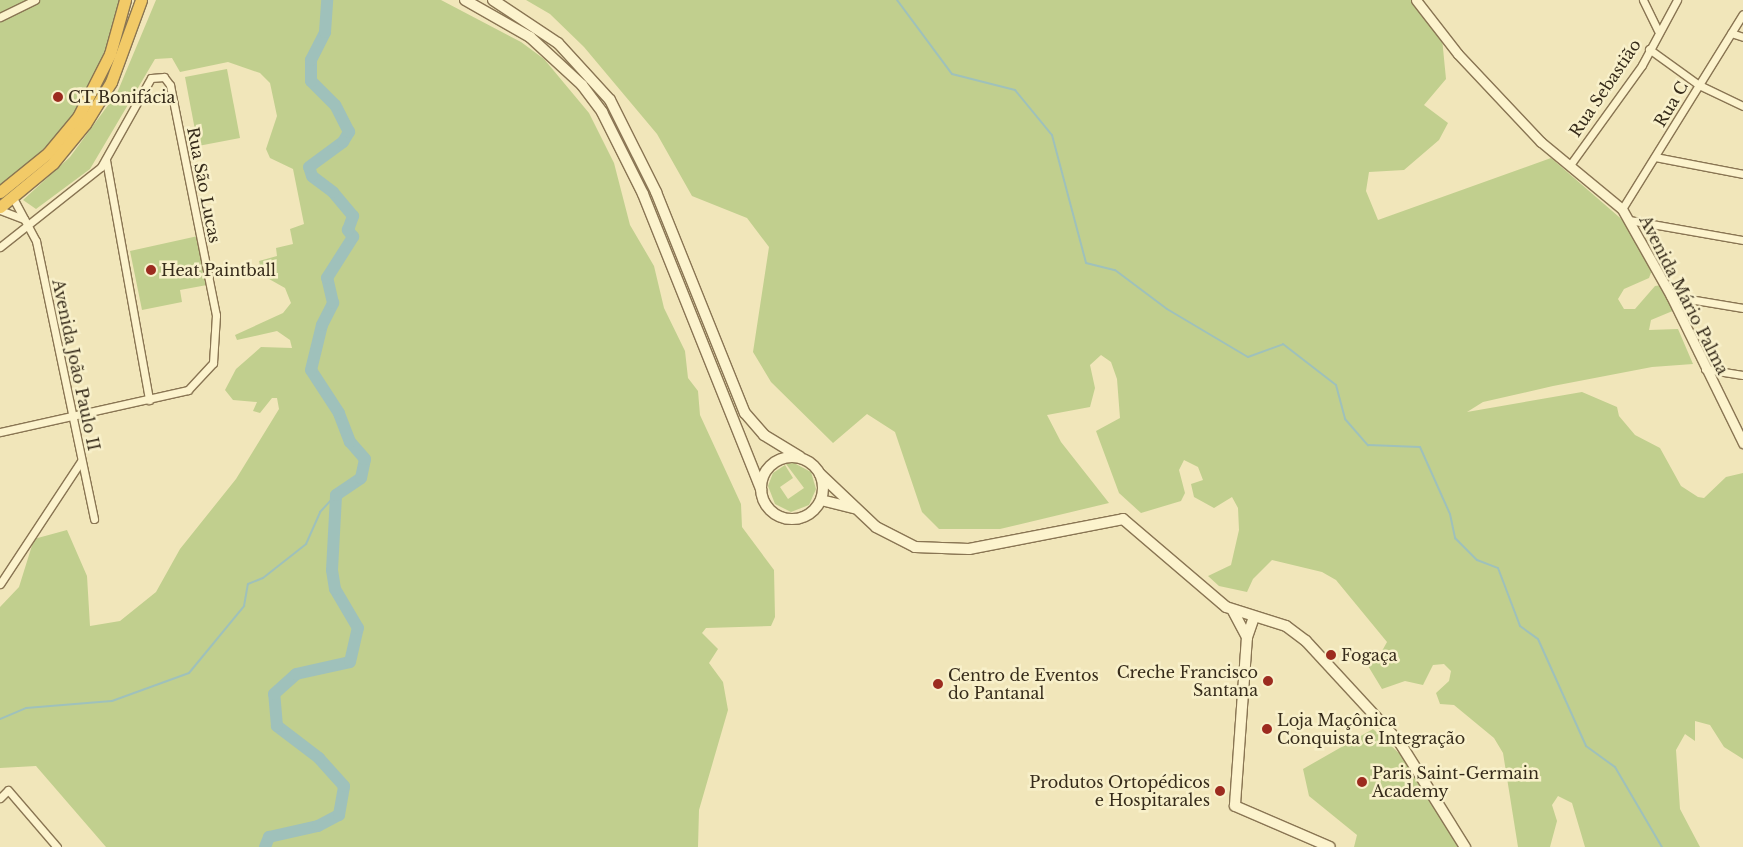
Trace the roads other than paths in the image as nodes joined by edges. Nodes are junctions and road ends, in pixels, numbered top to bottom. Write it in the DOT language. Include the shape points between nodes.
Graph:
graph roads {
  1 [pos="35,0"];
  2 [pos="125,0"];
  3 [pos="140,0"];
  4 [pos="465,0"];
  5 [pos="493,0"];
  6 [pos="1416,0"];
  7 [pos="1644,0"];
  8 [pos="1677,0"];
  9 [pos="1743,14"];
  10 [pos="0,17"];
  11 [pos="1658,30"];
  12 [pos="1731,33"];
  13 [pos="1743,37"];
  14 [pos="1649,49"];
  15 [pos="1699,84"];
  16 [pos="1743,106"];
  17 [pos="1655,157"];
  18 [pos="106,160"];
  19 [pos="1570,165"];
  20 [pos="1743,174"];
  21 [pos="0,192"];
  22 [pos="13,198"];
  23 [pos="0,209"];
  24 [pos="1622,209"];
  25 [pos="24,218"];
  26 [pos="1629,220"];
  27 [pos="28,226"];
  28 [pos="1743,240"];
  29 [pos="0,247"];
  30 [pos="1671,296"];
  31 [pos="1743,308"];
  32 [pos="1705,369"];
  33 [pos="1743,374"];
  34 [pos="150,400"];
  35 [pos="72,418"];
  36 [pos="0,432"];
  37 [pos="1743,443"];
  38 [pos="800,458"];
  39 [pos="81,461"];
  40 [pos="820,474"];
  41 [pos="761,489"];
  42 [pos="821,500"];
  43 [pos="856,509"];
  44 [pos="94,519"];
  45 [pos="0,584"];
  46 [pos="1233,611"];
  47 [pos="1254,617"];
  48 [pos="1246,637"];
  49 [pos="0,798"];
  50 [pos="57,847"];
  51 [pos="1330,847"];
  52 [pos="1465,847"];
  1 -- 10 [label="street"];
  2 -- 21 [label="highway" via="110,54 78,116 48,153"];
  3 -- 22 [label="highway" via="122,58 100,104 53,163"];
  4 -- 41 [label="main road" via="530,37 582,85 602,112 643,194"];
  5 -- 38 [label="main road" via="558,44 610,100 656,192 740,404 764,435"];
  6 -- 19 [label="street, Avenida Mário Palma" via="1500,99"];
  7 -- 11 [label="street"];
  8 -- 11 [label="street, Rua Sebastião"];
  9 -- 12 [label="street, Rua C"];
  11 -- 14 [label="street, Rua Sebastião"];
  12 -- 13 [label="street"];
  12 -- 15 [label="street, Rua C"];
  14 -- 15 [label="street"];
  14 -- 19 [label="street, Rua Sebastião"];
  15 -- 16 [label="street"];
  15 -- 17 [label="street, Rua C"];
  17 -- 20 [label="street"];
  17 -- 24 [label="street, Rua C"];
  18 -- 27 [label="street"];
  18 -- 34 [label="street"];
  18 -- 34 [label="street, Rua São Lucas" via="151,78 161,75 170,85 218,334 213,363 205,377 188,390"];
  19 -- 24 [label="street, Avenida Mário Palma"];
  22 -- 23 [label="highway"];
  22 -- 25 [label="street, Avenida João Paulo II"];
  23 -- 25 [label="street"];
  24 -- 26 [label="street, Avenida Mário Palma"];
  25 -- 27 [label="street, Avenida João Paulo II"];
  26 -- 28 [label="street"];
  26 -- 30 [label="street, Avenida Mário Palma"];
  27 -- 29 [label="street"];
  27 -- 35 [label="street, Avenida João Paulo II" via="36,241"];
  30 -- 31 [label="street"];
  30 -- 32 [label="street, Avenida Mário Palma"];
  32 -- 33 [label="street"];
  32 -- 37 [label="street, Avenida Mário Palma"];
  34 -- 35 [label="street"];
  35 -- 36 [label="street"];
  35 -- 39 [label="street, Avenida João Paulo II"];
  38 -- 40 [label="main road"];
  38 -- 41 [label="main road" via="772,464"];
  39 -- 44 [label="street, Avenida João Paulo II"];
  39 -- 45 [label="street"];
  40 -- 42 [label="main road"];
  40 -- 43 [label="main road"];
  41 -- 42 [label="main road" via="769,509 788,519 809,514"];
  42 -- 43 [label="main road"];
  43 -- 46 [label="main road" via="894,539 940,550 1008,543 1123,519"];
  46 -- 47 [label="main road"];
  46 -- 48 [label="main road"];
  47 -- 48 [label="main road"];
  47 -- 52 [label="main road" via="1297,632 1324,659 1400,743"];
  48 -- 51 [label="main road" via="1235,806"];
  49 -- 50 [label="street" via="8,790"];
}
